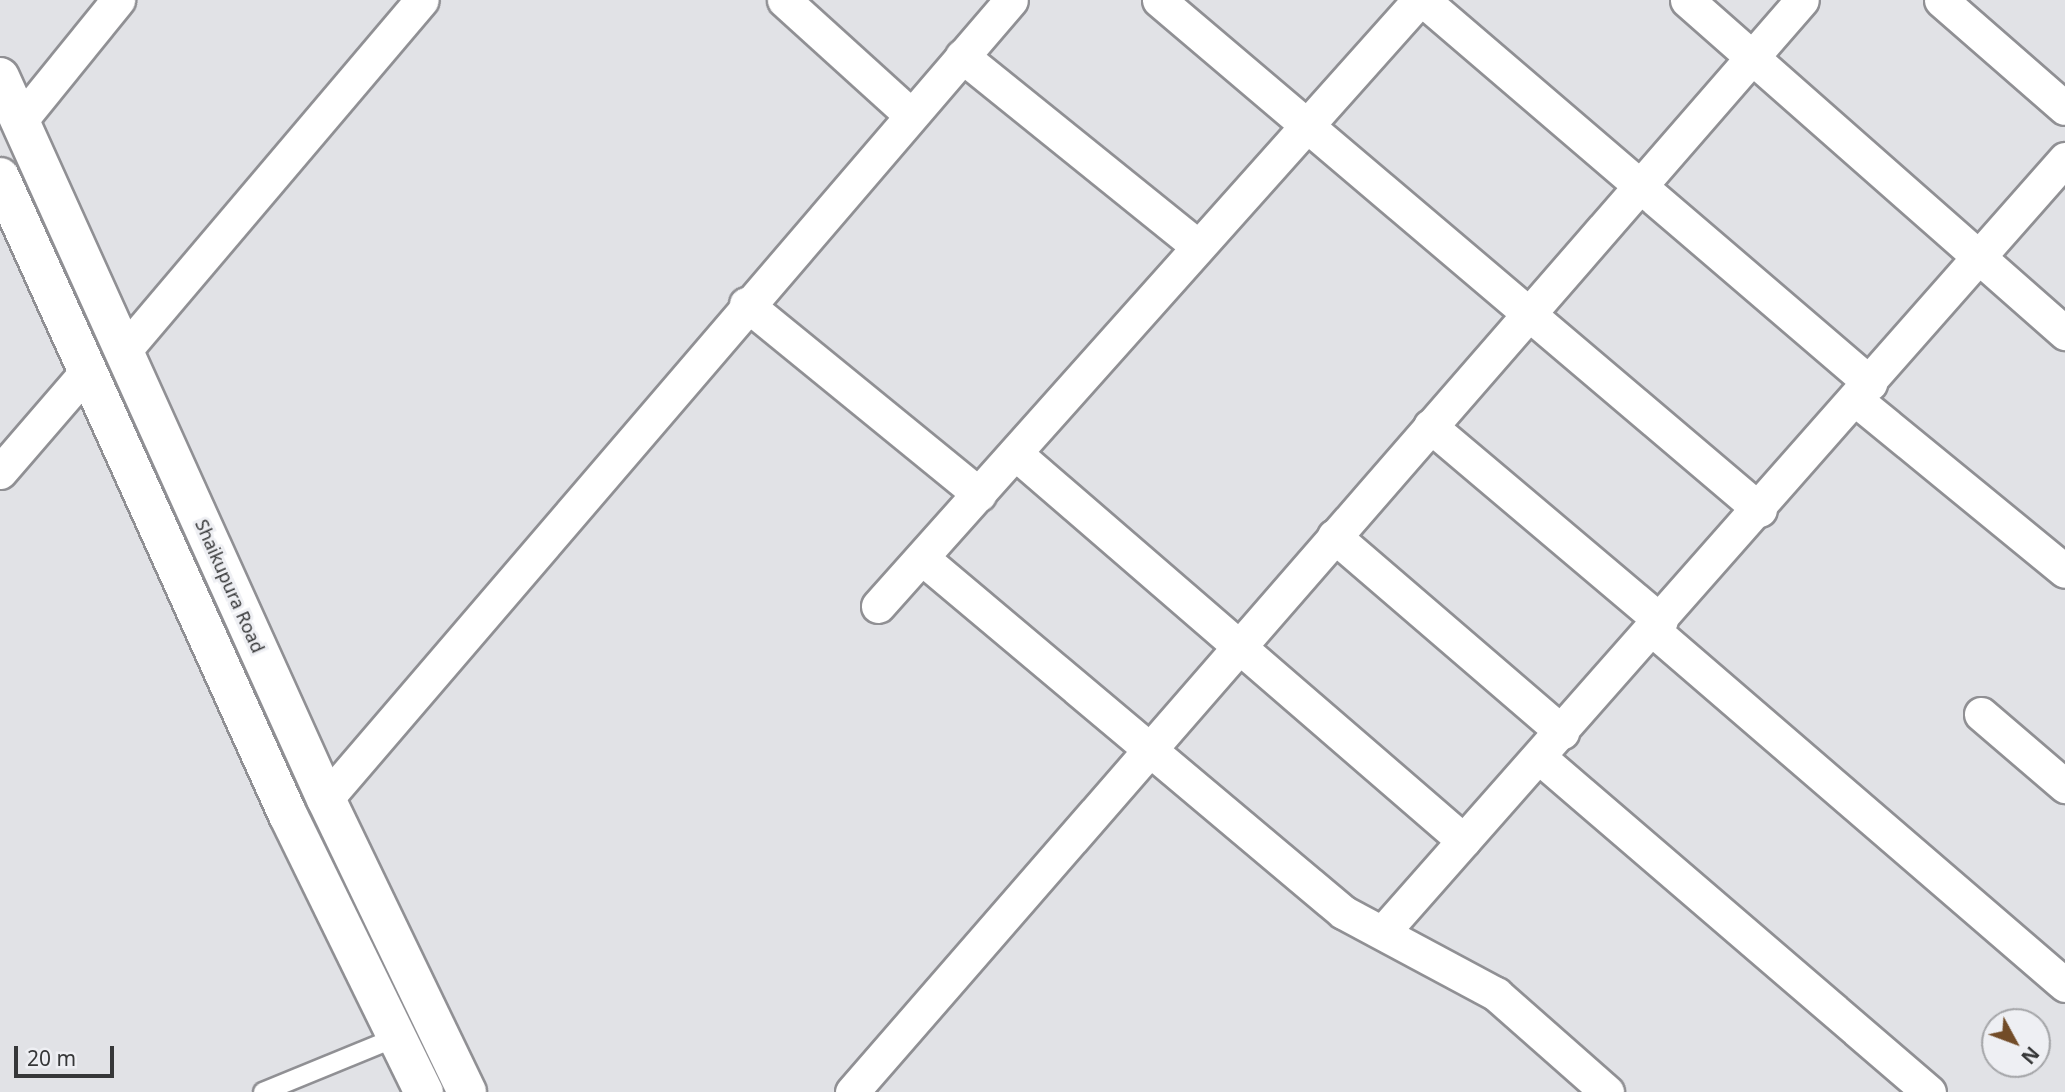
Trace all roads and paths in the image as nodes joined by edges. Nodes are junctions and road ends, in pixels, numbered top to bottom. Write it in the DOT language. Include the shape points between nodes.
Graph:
graph roads {
  1 [pos="118,0"];
  2 [pos="422,0"];
  3 [pos="784,0"];
  4 [pos="1011,0"];
  5 [pos="1158,0"];
  6 [pos="1421,0"];
  7 [pos="1687,0"];
  8 [pos="1802,0"];
  9 [pos="1941,0"];
  10 [pos="962,56"];
  11 [pos="1752,56"];
  12 [pos="0,77"];
  13 [pos="2065,108"];
  14 [pos="911,114"];
  15 [pos="20,121"];
  16 [pos="1309,127"];
  17 [pos="2065,159"];
  18 [pos="0,177"];
  19 [pos="1641,185"];
  20 [pos="1196,245"];
  21 [pos="1978,255"];
  22 [pos="746,304"];
  23 [pos="1530,311"];
  24 [pos="2065,333"];
  25 [pos="124,351"];
  26 [pos="88,370"];
  27 [pos="1863,391"];
  28 [pos="1430,426"];
  29 [pos="1015,453"];
  30 [pos="0,472"];
  31 [pos="979,494"];
  32 [pos="1760,510"];
  33 [pos="1334,536"];
  34 [pos="922,558"];
  35 [pos="2065,571"];
  36 [pos="878,606"];
  37 [pos="1657,625"];
  38 [pos="1239,645"];
  39 [pos="1981,714"];
  40 [pos="1562,732"];
  41 [pos="1151,746"];
  42 [pos="1539,757"];
  43 [pos="2065,786"];
  44 [pos="326,799"];
  45 [pos="1464,841"];
  46 [pos="1383,932"];
  47 [pos="2065,985"];
  48 [pos="397,1037"];
  49 [pos="263,1092"];
  50 [pos="424,1092"];
  51 [pos="467,1092"];
  52 [pos="852,1092"];
  53 [pos="1607,1092"];
  54 [pos="1929,1092"];
  1 -- 15 [label="street"];
  2 -- 25 [label="street"];
  3 -- 14 [label="street"];
  4 -- 10 [label="street"];
  5 -- 16 [label="street"];
  6 -- 16 [label="street"];
  6 -- 19 [label="street"];
  7 -- 11 [label="street"];
  8 -- 11 [label="street"];
  9 -- 13 [label="street"];
  10 -- 14 [label="street"];
  10 -- 20 [label="street"];
  11 -- 19 [label="street"];
  11 -- 21 [label="street"];
  12 -- 15 [label="highway, Shaikupura Road"];
  14 -- 22 [label="street"];
  15 -- 25 [label="highway, Shaikupura Road"];
  16 -- 20 [label="street"];
  16 -- 23 [label="street"];
  17 -- 21 [label="street"];
  18 -- 26 [label="highway"];
  19 -- 23 [label="street"];
  19 -- 27 [label="street"];
  20 -- 29 [label="street"];
  21 -- 24 [label="street"];
  21 -- 27 [label="street"];
  22 -- 31 [label="street"];
  22 -- 44 [label="street"];
  23 -- 28 [label="street"];
  23 -- 32 [label="street"];
  25 -- 44 [label="highway, Shaikupura Road"];
  26 -- 30 [label="street"];
  26 -- 48 [label="highway" via="288,815"];
  27 -- 32 [label="street"];
  27 -- 35 [label="street"];
  28 -- 33 [label="street"];
  28 -- 37 [label="street"];
  29 -- 31 [label="street"];
  29 -- 38 [label="street"];
  31 -- 34 [label="street"];
  32 -- 37 [label="street"];
  33 -- 38 [label="street"];
  33 -- 40 [label="street"];
  34 -- 36 [label="street"];
  34 -- 41 [label="street"];
  37 -- 40 [label="street"];
  37 -- 47 [label="street"];
  38 -- 41 [label="street"];
  38 -- 45 [label="street"];
  39 -- 43 [label="street"];
  40 -- 42 [label="street"];
  41 -- 46 [label="street" via="1343,912"];
  41 -- 52 [label="street"];
  42 -- 45 [label="street"];
  42 -- 54 [label="street"];
  44 -- 51 [label="highway, Shaikupura Road"];
  45 -- 46 [label="street"];
  46 -- 53 [label="street" via="1496,994"];
  48 -- 49 [label="lane"];
  48 -- 50 [label="highway"];
}
